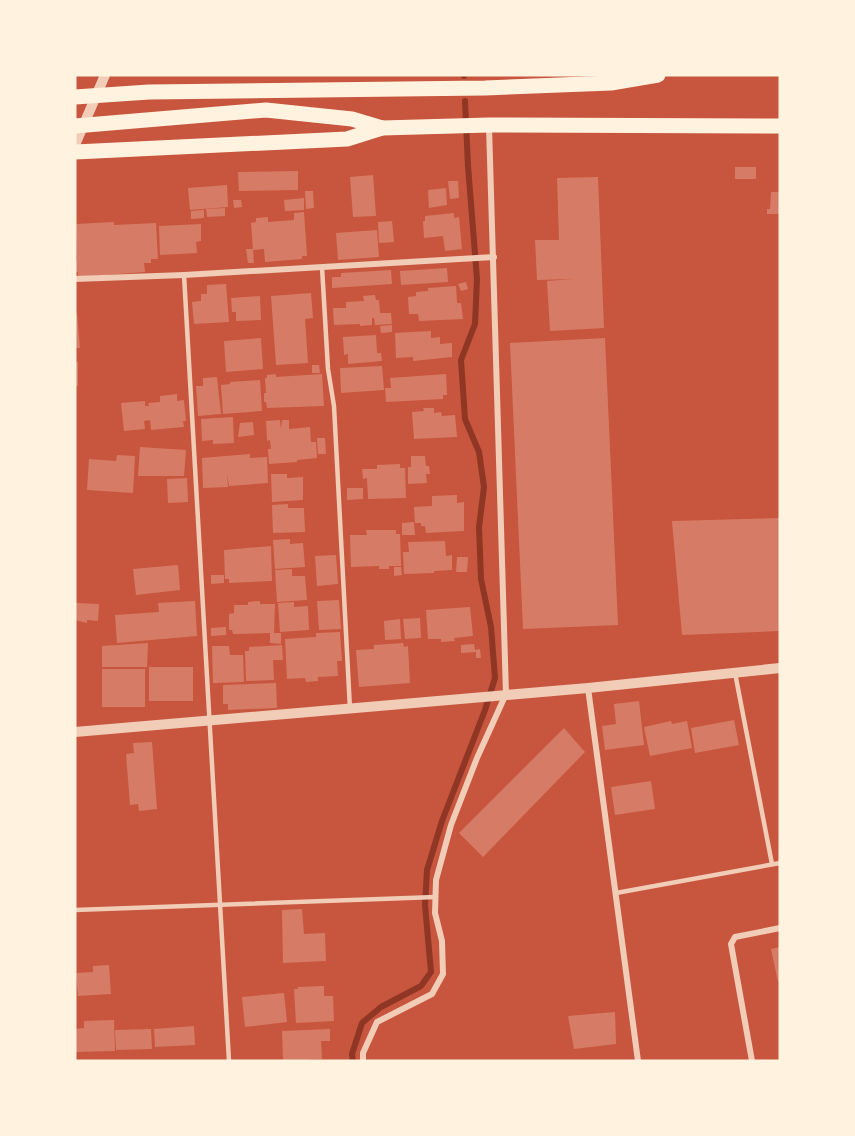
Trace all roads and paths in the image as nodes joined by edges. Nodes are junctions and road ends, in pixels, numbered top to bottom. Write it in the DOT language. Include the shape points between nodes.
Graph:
graph roads {
  1 [pos="105,75"];
  2 [pos="658,75"];
  3 [pos="97,94"];
  4 [pos="75,97"];
  5 [pos="489,125"];
  6 [pos="79,126"];
  7 [pos="780,126"];
  8 [pos="382,128"];
  9 [pos="75,145"];
  10 [pos="75,152"];
  11 [pos="494,257"];
  12 [pos="322,267"];
  13 [pos="184,275"];
  14 [pos="75,279"];
  15 [pos="780,668"];
  16 [pos="735,673"];
  17 [pos="588,688"];
  18 [pos="506,694"];
  19 [pos="350,709"];
  20 [pos="210,722"];
  21 [pos="75,732"];
  22 [pos="780,863"];
  23 [pos="772,864"];
  24 [pos="616,893"];
  25 [pos="436,897"];
  26 [pos="222,904"];
  27 [pos="75,910"];
  28 [pos="780,928"];
  29 [pos="229,1061"];
  30 [pos="363,1061"];
  31 [pos="638,1061"];
  32 [pos="752,1061"];
  1 -- 3 [label="street"];
  2 -- 3 [label="main road" via="611,83 485,88"];
  3 -- 4 [label="main road"];
  3 -- 6 [label="street"];
  5 -- 7 [label="main road"];
  5 -- 8 [label="main road"];
  5 -- 11 [label="street"];
  6 -- 8 [label="main road" via="266,110 352,119"];
  6 -- 9 [label="street"];
  8 -- 10 [label="main road" via="347,139"];
  11 -- 12 [label="street"];
  11 -- 18 [label="street"];
  12 -- 13 [label="street"];
  12 -- 19 [label="lane"];
  13 -- 14 [label="street"];
  13 -- 20 [label="lane"];
  15 -- 16 [label="street"];
  16 -- 17 [label="street"];
  16 -- 23 [label="lane"];
  17 -- 18 [label="street"];
  17 -- 24 [label="street"];
  18 -- 19 [label="street"];
  18 -- 25 [label="street" via="451,825 436,880"];
  19 -- 20 [label="street"];
  20 -- 21 [label="street"];
  20 -- 26 [label="lane"];
  22 -- 23 [label="lane"];
  23 -- 24 [label="lane"];
  24 -- 31 [label="street"];
  25 -- 26 [label="lane"];
  25 -- 30 [label="street" via="443,974 432,994 376,1022"];
  26 -- 27 [label="lane"];
  26 -- 29 [label="lane"];
  28 -- 32 [label="street" via="735,936 730,944"];
}
